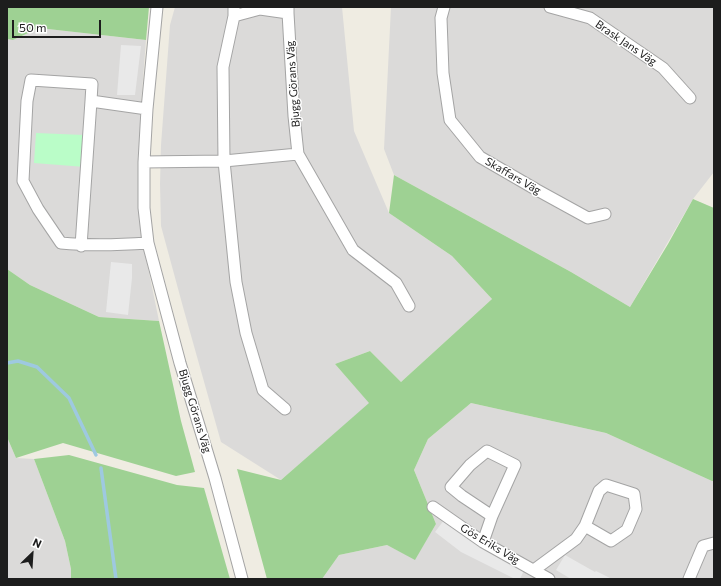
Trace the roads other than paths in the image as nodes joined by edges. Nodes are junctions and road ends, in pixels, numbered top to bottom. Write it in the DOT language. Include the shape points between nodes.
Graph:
graph roads {
  1 [pos="157,7"];
  2 [pos="444,7"];
  3 [pos="550,7"];
  4 [pos="288,10"];
  5 [pos="234,11"];
  6 [pos="690,98"];
  7 [pos="91,101"];
  8 [pos="147,109"];
  9 [pos="298,154"];
  10 [pos="224,161"];
  11 [pos="144,162"];
  12 [pos="605,214"];
  13 [pos="148,243"];
  14 [pos="81,246"];
  15 [pos="409,306"];
  16 [pos="285,409"];
  17 [pos="433,507"];
  18 [pos="492,516"];
  19 [pos="585,526"];
  20 [pos="483,542"];
  21 [pos="714,543"];
  22 [pos="534,570"];
  23 [pos="242,579"];
  24 [pos="549,579"];
  25 [pos="688,579"];
  1 -- 8 [label="street, Bjugg Görans Väg"];
  2 -- 12 [label="street, Skaffars Väg" via="441,18 443,73 450,120 480,157 588,218"];
  3 -- 6 [label="street, Brask Jans Väg" via="590,18 663,68"];
  4 -- 5 [label="street, Bjugg Görans Väg"];
  4 -- 9 [label="street, Bjugg Görans Väg"];
  5 -- 10 [label="street, Bjugg Görans Väg" via="222,67"];
  7 -- 8 [label="street"];
  7 -- 14 [label="street"];
  7 -- 14 [label="street" via="92,84 30,80 23,181 38,210 61,243"];
  8 -- 11 [label="street, Bjugg Görans Väg"];
  9 -- 10 [label="street"];
  9 -- 15 [label="street, Bjugg Görans Väg" via="352,250 396,283"];
  10 -- 11 [label="street"];
  10 -- 16 [label="street, Bjugg Görans Väg" via="236,282 246,333 263,390"];
  11 -- 13 [label="street, Bjugg Görans Väg" via="144,208"];
  13 -- 14 [label="street"];
  13 -- 23 [label="street, Bjugg Görans Väg"];
  17 -- 20 [label="street, Gös Eriks Väg"];
  18 -- 18 [label="street, Gös Eriks Väg" via="515,465 487,451 451,486"];
  18 -- 20 [label="street, Gös Eriks Väg"];
  19 -- 19 [label="street" via="599,491 606,485 634,494 636,509 627,530 612,541"];
  19 -- 22 [label="street" via="576,539"];
  20 -- 22 [label="street, Gös Eriks Väg"];
  21 -- 25 [label="street" via="703,546"];
  22 -- 24 [label="street, Gös Eriks Väg"];
}
